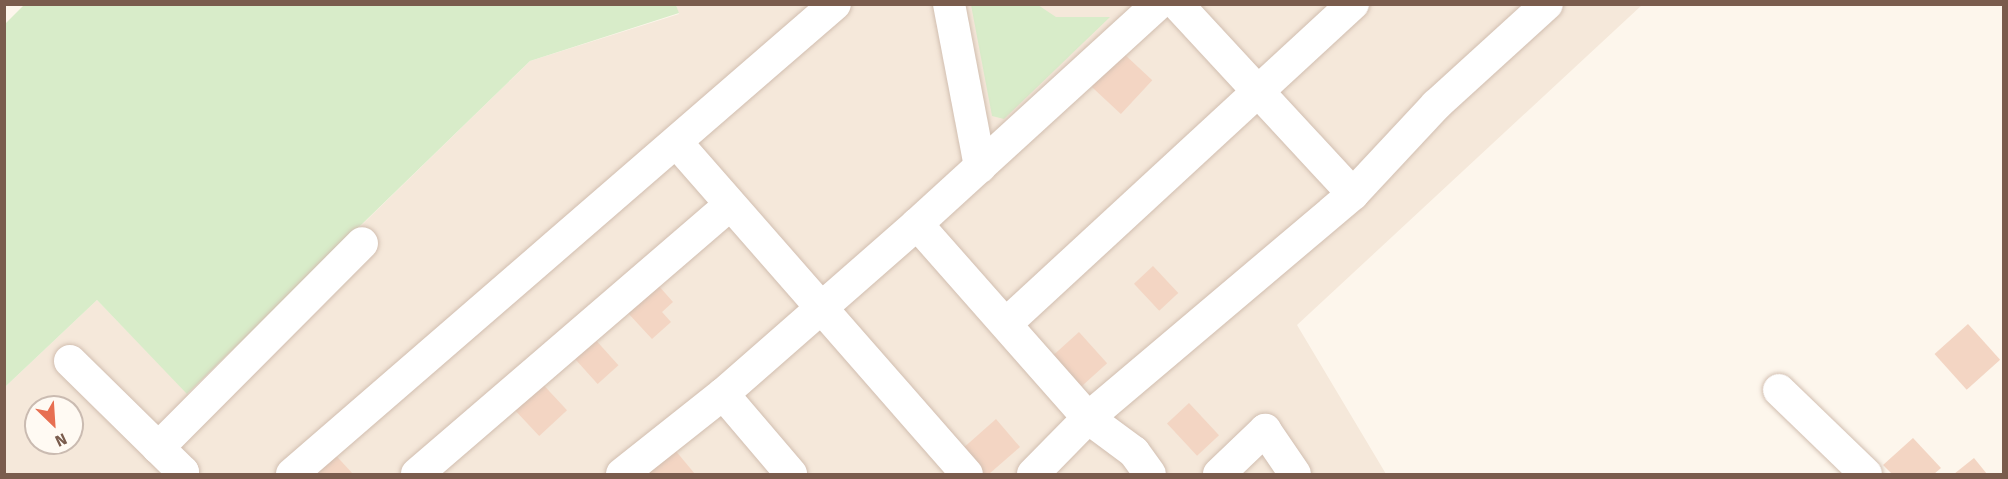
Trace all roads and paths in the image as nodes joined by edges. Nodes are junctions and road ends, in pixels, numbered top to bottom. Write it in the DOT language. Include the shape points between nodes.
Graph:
graph roads {
  1 [pos="835,4"];
  2 [pos="949,4"];
  3 [pos="1158,4"];
  4 [pos="1178,4"];
  5 [pos="1353,4"];
  6 [pos="1547,4"];
  7 [pos="1257,93"];
  8 [pos="677,143"];
  9 [pos="980,167"];
  10 [pos="1353,194"];
  11 [pos="730,205"];
  12 [pos="918,224"];
  13 [pos="362,243"];
  14 [pos="819,307"];
  15 [pos="1007,323"];
  16 [pos="70,361"];
  17 [pos="1779,390"];
  18 [pos="723,394"];
  19 [pos="1088,418"];
  20 [pos="158,448"];
  21 [pos="180,474"];
  22 [pos="292,474"];
  23 [pos="417,474"];
  24 [pos="622,474"];
  25 [pos="791,474"];
  26 [pos="967,474"];
  27 [pos="1033,474"];
  28 [pos="1150,474"];
  29 [pos="1219,474"];
  30 [pos="1295,474"];
  31 [pos="1866,474"];
  1 -- 8 [label="street"];
  2 -- 9 [label="street"];
  3 -- 9 [label="street"];
  4 -- 7 [label="street"];
  5 -- 7 [label="street"];
  6 -- 10 [label="street" via="1436,105"];
  7 -- 10 [label="street"];
  7 -- 15 [label="street"];
  8 -- 11 [label="street"];
  8 -- 22 [label="street"];
  9 -- 12 [label="street"];
  10 -- 19 [label="street"];
  11 -- 14 [label="street"];
  11 -- 23 [label="street"];
  12 -- 14 [label="street"];
  12 -- 15 [label="street"];
  13 -- 20 [label="street"];
  14 -- 18 [label="street"];
  14 -- 26 [label="street"];
  15 -- 19 [label="street"];
  16 -- 20 [label="street"];
  17 -- 31 [label="street"];
  18 -- 24 [label="street"];
  18 -- 25 [label="street"];
  19 -- 27 [label="street"];
  19 -- 28 [label="street" via="1134,452"];
  20 -- 21 [label="street" via="183,472"];
  29 -- 30 [label="street" via="1265,430"];
}
